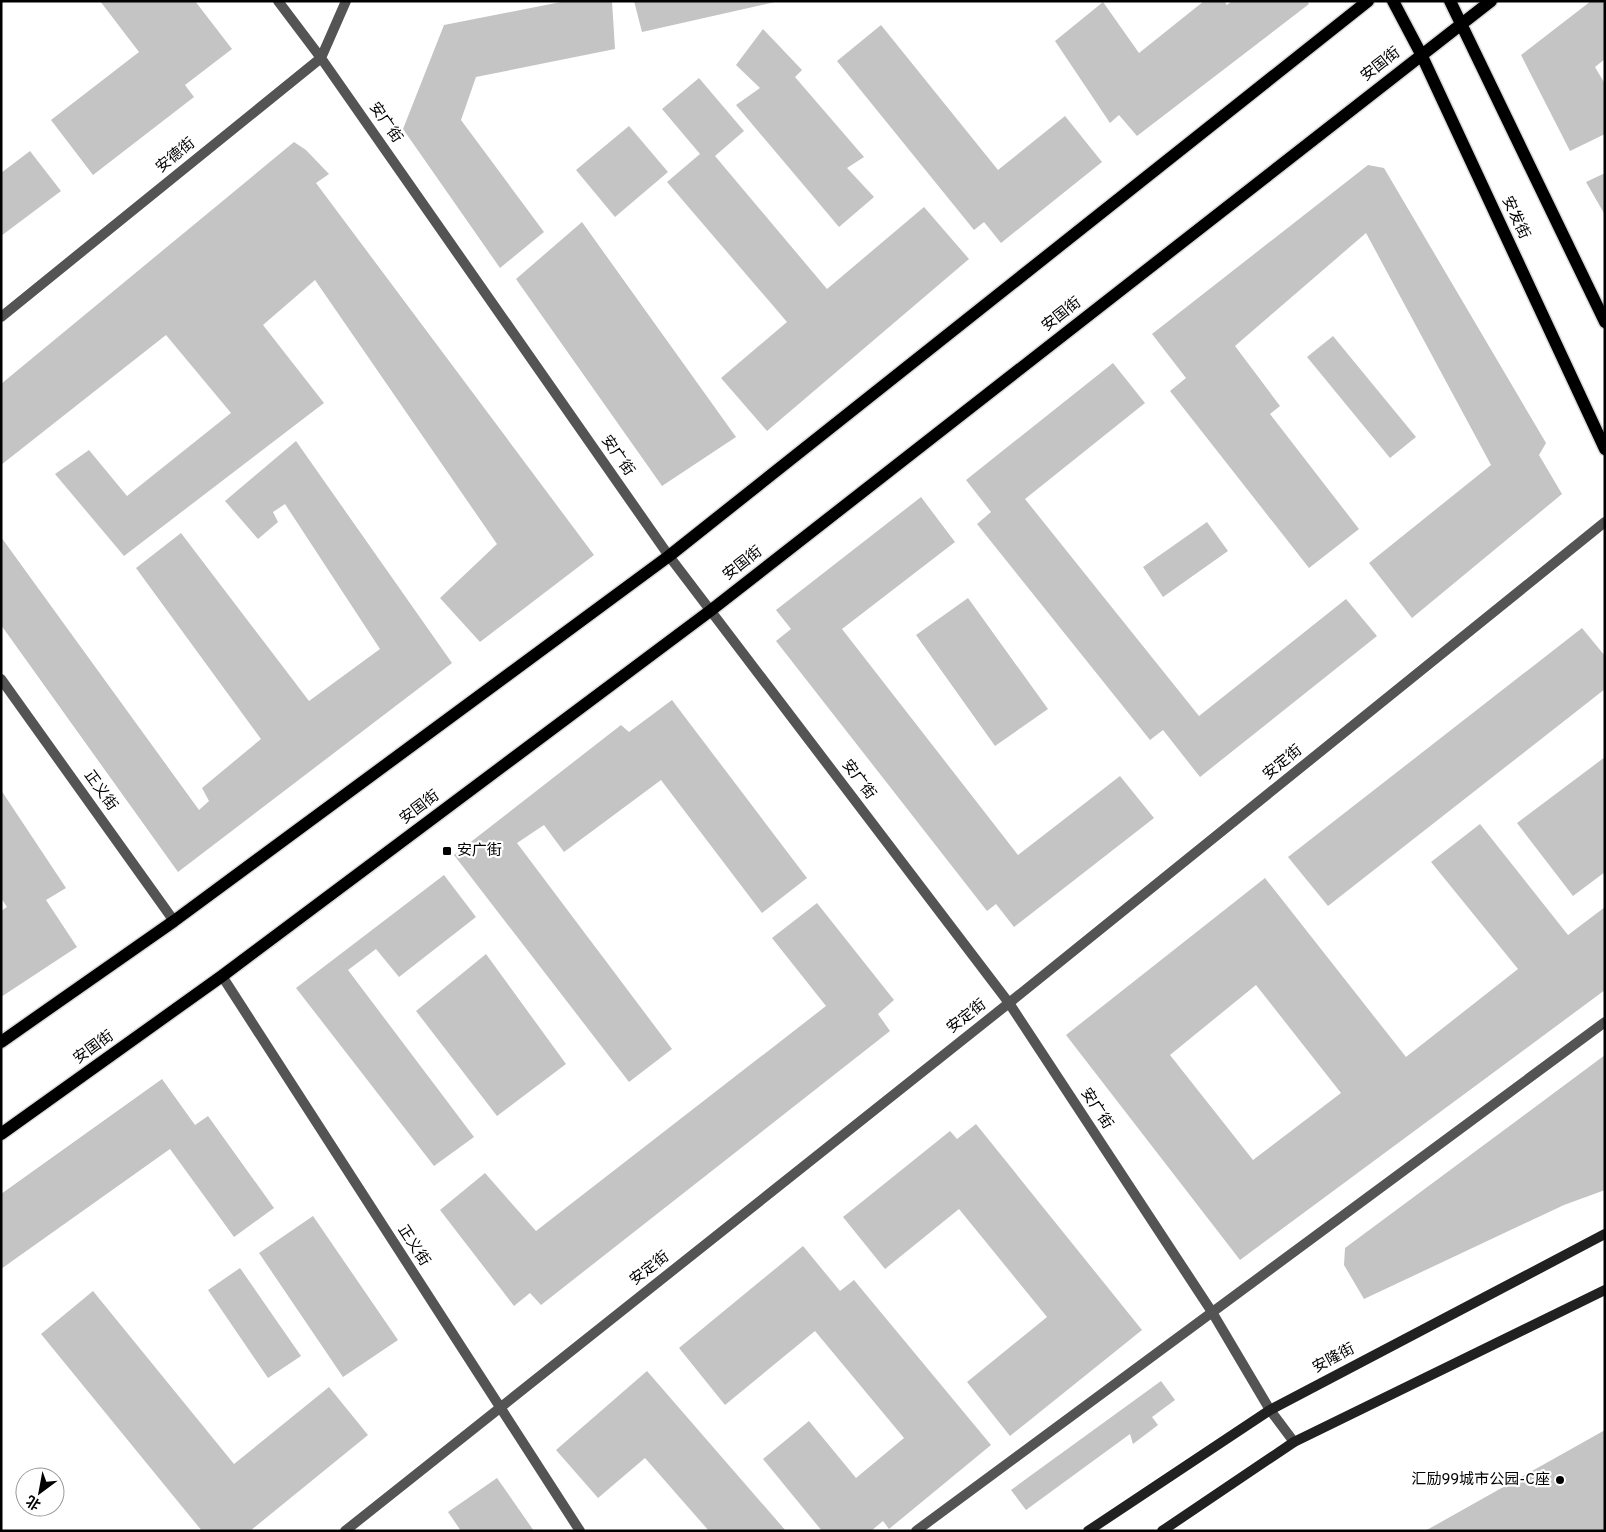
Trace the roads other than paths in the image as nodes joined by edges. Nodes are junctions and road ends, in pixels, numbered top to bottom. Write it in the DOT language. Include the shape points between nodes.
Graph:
graph roads {
  1 [pos="278,1"];
  2 [pos="346,1"];
  3 [pos="1368,1"];
  4 [pos="1394,1"];
  5 [pos="1450,1"];
  6 [pos="1491,1"];
  7 [pos="1462,24"];
  8 [pos="1421,54"];
  9 [pos="321,58"];
  10 [pos="1,317"];
  11 [pos="1605,322"];
  12 [pos="1605,449"];
  13 [pos="1605,522"];
  14 [pos="669,556"];
  15 [pos="710,610"];
  16 [pos="1,679"];
  17 [pos="174,921"];
  18 [pos="222,976"];
  19 [pos="1008,1003"];
  20 [pos="1605,1022"];
  21 [pos="1,1042"];
  22 [pos="1,1134"];
  23 [pos="1605,1234"];
  24 [pos="1605,1290"];
  25 [pos="1212,1312"];
  26 [pos="500,1408"];
  27 [pos="1270,1410"];
  28 [pos="1294,1442"];
  29 [pos="345,1531"];
  30 [pos="580,1531"];
  31 [pos="916,1531"];
  32 [pos="1088,1531"];
  33 [pos="1162,1531"];
  1 -- 9 [label="street, 安广街"];
  2 -- 9 [label="street, 安德街"];
  3 -- 14 [label="main road"];
  4 -- 8 [label="main road, 安发街"];
  5 -- 7 [label="main road"];
  6 -- 7 [label="main road, 安国街"];
  7 -- 8 [label="main road, 安国街"];
  7 -- 11 [label="main road"];
  8 -- 12 [label="main road, 安发街"];
  8 -- 15 [label="main road, 安国街"];
  9 -- 10 [label="street, 安德街"];
  9 -- 14 [label="street, 安广街"];
  13 -- 19 [label="street, 安定街"];
  14 -- 15 [label="street, 安广街"];
  14 -- 17 [label="main road"];
  15 -- 18 [label="main road, 安国街"];
  15 -- 19 [label="street, 安广街"];
  16 -- 17 [label="street, 正义街"];
  17 -- 21 [label="main road"];
  18 -- 22 [label="main road, 安国街"];
  18 -- 26 [label="street, 正义街"];
  19 -- 25 [label="street, 安广街"];
  19 -- 26 [label="street, 安定街"];
  20 -- 25 [label="street"];
  23 -- 27 [label="main road, 安隆街"];
  24 -- 28 [label="main road"];
  25 -- 27 [label="street, 安广街"];
  25 -- 31 [label="street"];
  26 -- 29 [label="street, 安定街"];
  26 -- 30 [label="street, 正义街"];
  27 -- 28 [label="street, 安广街"];
  27 -- 32 [label="main road, 安隆街"];
  28 -- 33 [label="main road"];
}
